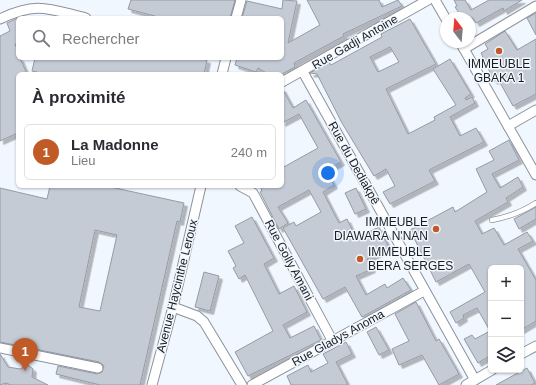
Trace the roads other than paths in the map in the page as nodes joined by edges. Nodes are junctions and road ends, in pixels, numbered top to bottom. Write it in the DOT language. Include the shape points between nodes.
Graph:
graph roads {
  1 [pos="240,0"];
  2 [pos="428,0"];
  3 [pos="435,0"];
  4 [pos="536,6"];
  5 [pos="442,12"];
  6 [pos="77,16"];
  7 [pos="236,16"];
  8 [pos="0,19"];
  9 [pos="476,38"];
  10 [pos="463,48"];
  11 [pos="226,60"];
  12 [pos="222,72"];
  13 [pos="303,72"];
  14 [pos="284,81"];
  15 [pos="536,110"];
  16 [pos="508,126"];
  17 [pos="536,175"];
  18 [pos="201,188"];
  19 [pos="244,188"];
  20 [pos="536,203"];
  21 [pos="492,220"];
  22 [pos="424,291"];
  23 [pos="173,307"];
  24 [pos="332,340"];
  25 [pos="536,346"];
  26 [pos="0,348"];
  27 [pos="524,352"];
  28 [pos="98,368"];
  29 [pos="488,372"];
  30 [pos="475,380"];
  31 [pos="152,385"];
  32 [pos="242,385"];
  33 [pos="252,385"];
  34 [pos="466,385"];
  1 -- 7 [label="street"];
  2 -- 13 [label="street, Rue Gadji Antoine"];
  3 -- 5 [label="street"];
  4 -- 9 [label="street"];
  6 -- 8 [label="street" via="38,7 15,11"];
  10 -- 16 [label="street"];
  11 -- 12 [label="street"];
  13 -- 14 [label="street, Rue Gadji Antoine"];
  13 -- 22 [label="street, Rue du Dediakpê"];
  15 -- 16 [label="street"];
  16 -- 17 [label="street"];
  18 -- 23 [label="street, Avenue Haycinthe Leroux"];
  19 -- 24 [label="street, Rue Golly Amani" via="253,193"];
  20 -- 21 [label="lane" via="523,212"];
  22 -- 24 [label="street, Rue Gladys Anoma"];
  22 -- 30 [label="street, Rue du Dediakpê"];
  23 -- 31 [label="street, Avenue Haycinthe Leroux"];
  23 -- 32 [label="street" via="197,316 204,322"];
  24 -- 33 [label="street, Rue Gladys Anoma"];
  25 -- 27 [label="street"];
  26 -- 28 [label="street"];
  29 -- 30 [label="street"];
  30 -- 34 [label="street"];
}
